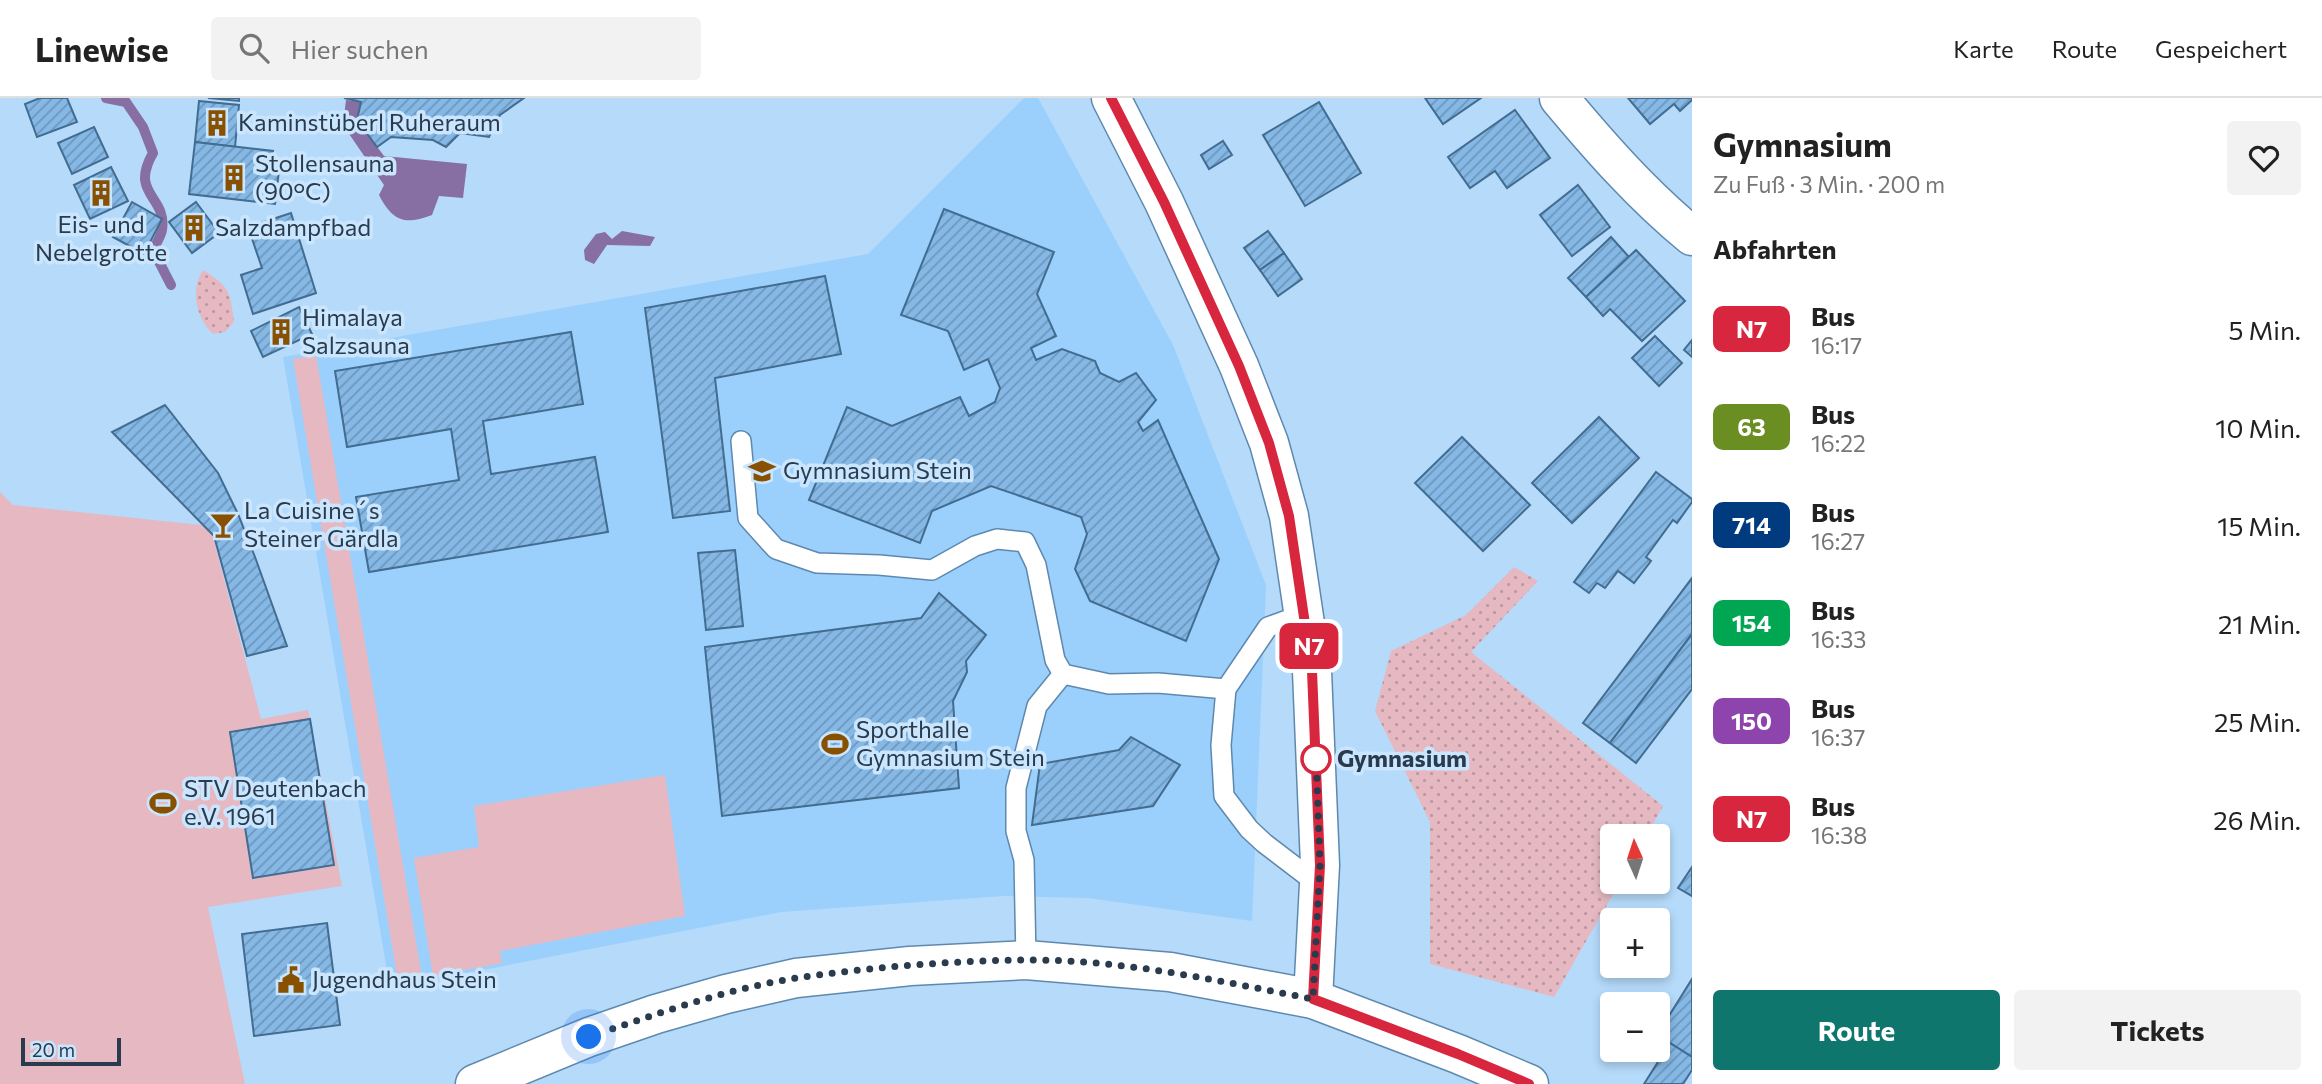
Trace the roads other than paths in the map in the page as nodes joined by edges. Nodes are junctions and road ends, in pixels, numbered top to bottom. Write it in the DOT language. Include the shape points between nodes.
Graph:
graph roads {
  1 [pos="1111,98"];
  2 [pos="1559,98"];
  3 [pos="1692,236"];
  4 [pos="741,441"];
  5 [pos="1304,614"];
  6 [pos="1063,674"];
  7 [pos="1226,689"];
  8 [pos="1319,885"];
  9 [pos="1026,960"];
  10 [pos="1313,999"];
  11 [pos="475,1084"];
  12 [pos="1529,1084"];
  1 -- 5 [label="street" via="1216,315 1269,443 1289,516"];
  2 -- 3 [label="street" via="1608,156"];
  4 -- 6 [label="lane" via="748,518 776,549 817,563 932,570 997,539 1025,542 1036,565 1055,660"];
  5 -- 7 [label="lane" via="1268,627"];
  5 -- 8 [label="street" via="1312,671"];
  6 -- 7 [label="lane" via="1109,684"];
  6 -- 9 [label="lane" via="1037,706 1016,788 1016,831 1024,860"];
  7 -- 8 [label="lane" via="1221,746 1224,796 1249,829"];
  8 -- 10 [label="street"];
  9 -- 10 [label="street" via="1170,972"];
  9 -- 11 [label="street" via="910,965 796,978 633,1021"];
  10 -- 12 [label="street"];
}
